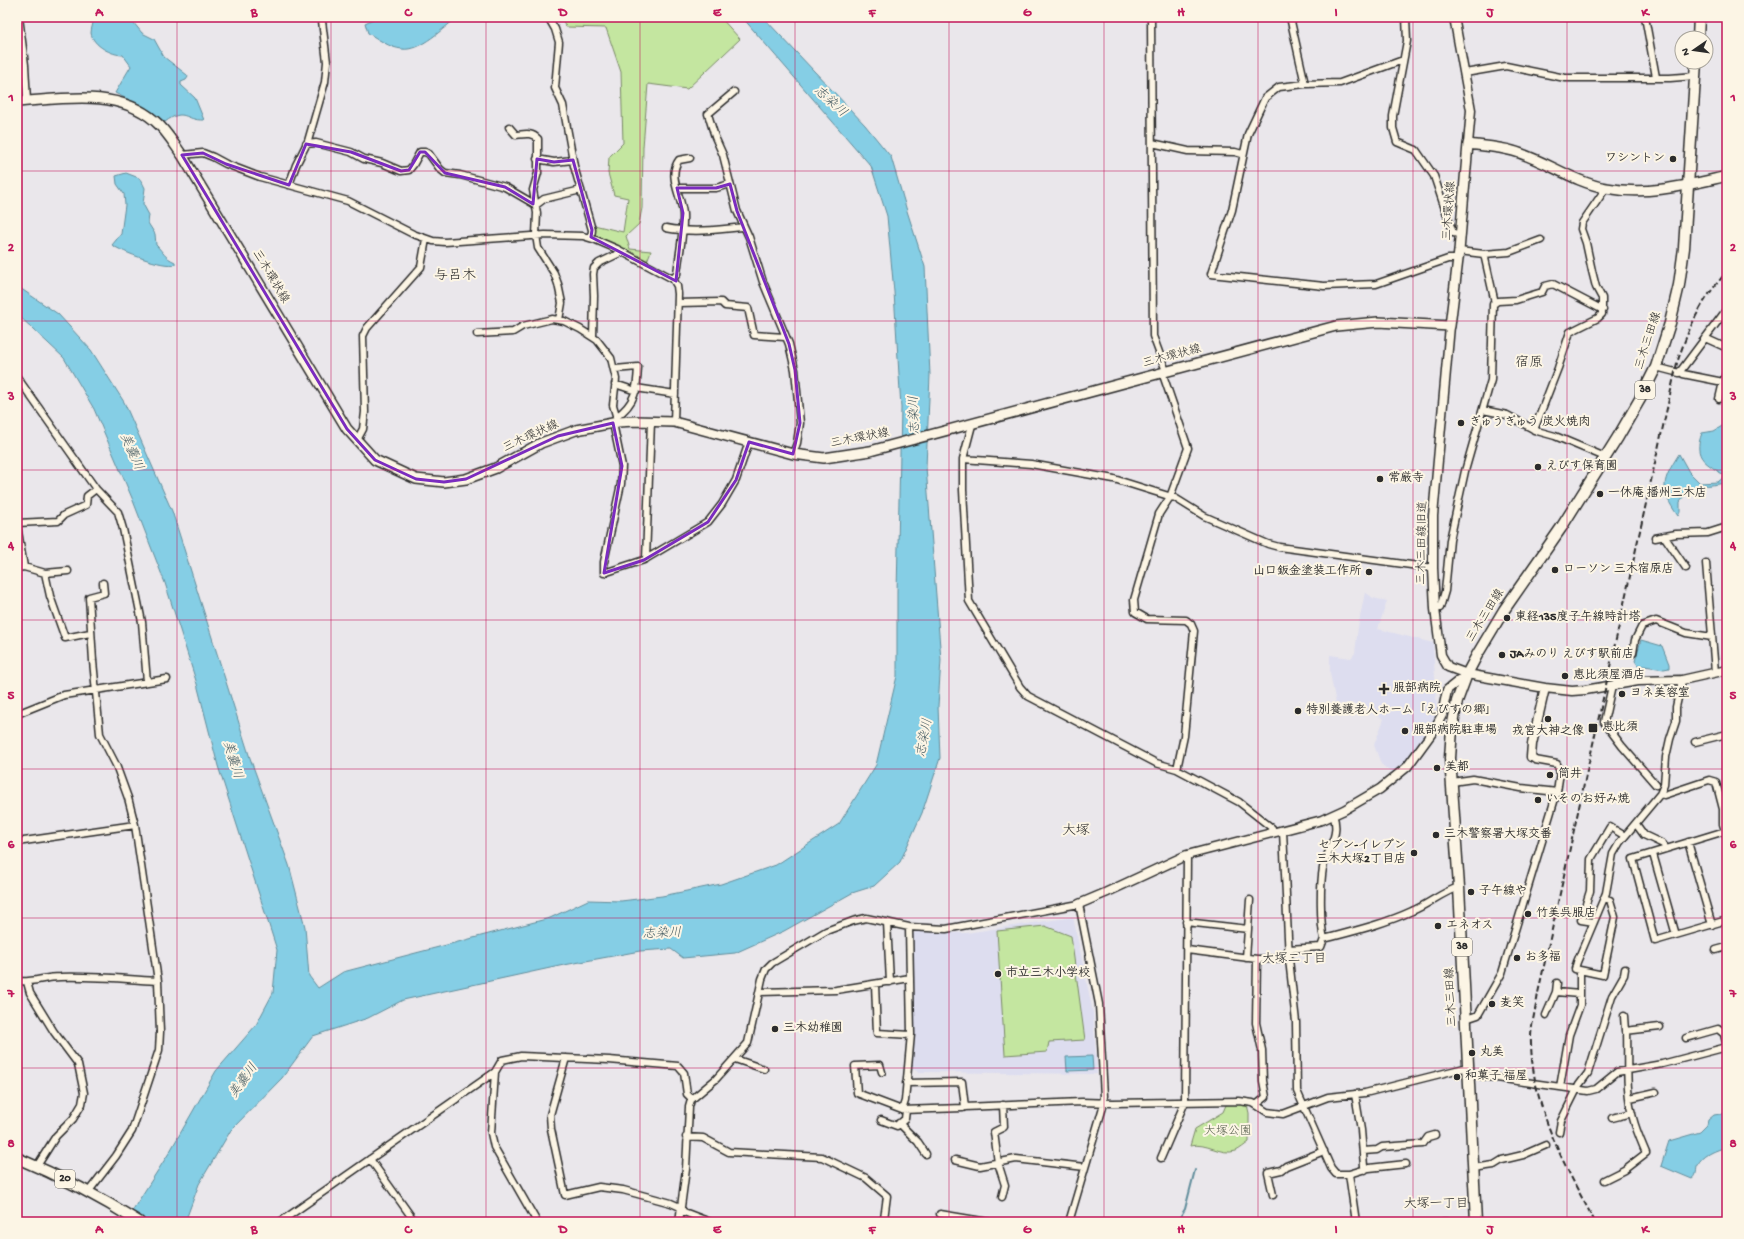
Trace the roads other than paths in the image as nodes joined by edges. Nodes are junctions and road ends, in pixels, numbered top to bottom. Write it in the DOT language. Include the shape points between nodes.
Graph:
graph roads {
  1 [pos="19,17"];
  2 [pos="320,17"];
  3 [pos="548,17"];
  4 [pos="1151,17"];
  5 [pos="1290,17"];
  6 [pos="1406,17"];
  7 [pos="1454,17"];
  8 [pos="1645,17"];
  9 [pos="1699,17"];
  10 [pos="1698,30"];
  11 [pos="1402,60"];
  12 [pos="1695,70"];
  13 [pos="1465,73"];
  14 [pos="1695,76"];
  15 [pos="1656,77"];
  16 [pos="1305,84"];
  17 [pos="734,92"];
  18 [pos="27,101"];
  19 [pos="17,102"];
  20 [pos="509,127"];
  21 [pos="1152,143"];
  22 [pos="306,144"];
  23 [pos="1468,144"];
  24 [pos="182,154"];
  25 [pos="1242,154"];
  26 [pos="690,158"];
  27 [pos="537,159"];
  28 [pos="573,160"];
  29 [pos="1727,176"];
  30 [pos="730,184"];
  31 [pos="1688,184"];
  32 [pos="290,185"];
  33 [pos="677,188"];
  34 [pos="1606,188"];
  35 [pos="581,190"];
  36 [pos="536,205"];
  37 [pos="743,227"];
  38 [pos="666,228"];
  39 [pos="682,231"];
  40 [pos="1459,234"];
  41 [pos="536,235"];
  42 [pos="591,238"];
  43 [pos="426,239"];
  44 [pos="1541,240"];
  45 [pos="622,252"];
  46 [pos="1484,254"];
  47 [pos="1458,255"];
  48 [pos="673,279"];
  49 [pos="1495,303"];
  50 [pos="678,304"];
  51 [pos="1727,309"];
  52 [pos="1603,310"];
  53 [pos="559,320"];
  54 [pos="1450,326"];
  55 [pos="477,334"];
  56 [pos="785,336"];
  57 [pos="593,337"];
  58 [pos="1705,338"];
  59 [pos="1727,348"];
  60 [pos="1656,367"];
  61 [pos="614,369"];
  62 [pos="1680,371"];
  63 [pos="1164,372"];
  64 [pos="1725,376"];
  65 [pos="17,377"];
  66 [pos="615,384"];
  67 [pos="636,389"];
  68 [pos="675,394"];
  69 [pos="1719,399"];
  70 [pos="1483,410"];
  71 [pos="616,421"];
  72 [pos="651,421"];
  73 [pos="674,422"];
  74 [pos="972,425"];
  75 [pos="1534,430"];
  76 [pos="357,440"];
  77 [pos="749,442"];
  78 [pos="793,454"];
  79 [pos="1605,457"];
  80 [pos="963,459"];
  81 [pos="96,488"];
  82 [pos="1170,497"];
  83 [pos="17,524"];
  84 [pos="1727,527"];
  85 [pos="1664,536"];
  86 [pos="1654,538"];
  87 [pos="646,559"];
  88 [pos="1706,563"];
  89 [pos="24,567"];
  90 [pos="17,568"];
  91 [pos="1433,568"];
  92 [pos="1686,568"];
  93 [pos="68,571"];
  94 [pos="45,573"];
  95 [pos="104,583"];
  96 [pos="1435,609"];
  97 [pos="90,633"];
  98 [pos="1712,637"];
  99 [pos="1632,653"];
  100 [pos="1727,670"];
  101 [pos="1716,672"];
  102 [pos="1467,674"];
  103 [pos="166,678"];
  104 [pos="1682,680"];
  105 [pos="147,682"];
  106 [pos="1612,686"];
  107 [pos="1545,688"];
  108 [pos="95,690"];
  109 [pos="17,714"];
  110 [pos="1727,734"];
  111 [pos="1695,742"];
  112 [pos="1531,757"];
  113 [pos="1177,769"];
  114 [pos="1452,782"];
  115 [pos="1656,785"];
  116 [pos="1557,792"];
  117 [pos="1660,794"];
  118 [pos="1333,815"];
  119 [pos="1725,818"];
  120 [pos="1636,824"];
  121 [pos="135,825"];
  122 [pos="1283,831"];
  123 [pos="1274,833"];
  124 [pos="1726,834"];
  125 [pos="1625,836"];
  126 [pos="17,842"];
  127 [pos="1688,842"];
  128 [pos="1666,849"];
  129 [pos="1653,854"];
  130 [pos="1187,855"];
  131 [pos="1459,887"];
  132 [pos="1604,898"];
  133 [pos="1250,900"];
  134 [pos="1079,904"];
  135 [pos="1727,920"];
  136 [pos="887,922"];
  137 [pos="1186,922"];
  138 [pos="1594,922"];
  139 [pos="1712,925"];
  140 [pos="908,927"];
  141 [pos="1248,929"];
  142 [pos="1676,935"];
  143 [pos="1324,939"];
  144 [pos="1727,947"];
  145 [pos="1288,949"];
  146 [pos="1187,950"];
  147 [pos="1716,950"];
  148 [pos="1246,958"];
  149 [pos="1257,959"];
  150 [pos="1289,959"];
  151 [pos="1625,969"];
  152 [pos="1580,970"];
  153 [pos="910,978"];
  154 [pos="17,981"];
  155 [pos="158,981"];
  156 [pos="27,982"];
  157 [pos="890,982"];
  158 [pos="1557,983"];
  159 [pos="875,984"];
  160 [pos="760,992"];
  161 [pos="1556,992"];
  162 [pos="1580,994"];
  163 [pos="1546,1015"];
  164 [pos="1624,1016"];
  165 [pos="1466,1019"];
  166 [pos="1660,1027"];
  167 [pos="1627,1031"];
  168 [pos="911,1035"];
  169 [pos="1686,1038"];
  170 [pos="1727,1047"];
  171 [pos="566,1058"];
  172 [pos="735,1059"];
  173 [pos="764,1069"];
  174 [pos="1627,1069"];
  175 [pos="1468,1071"];
  176 [pos="494,1072"];
  177 [pos="882,1072"];
  178 [pos="906,1084"];
  179 [pos="1560,1087"];
  180 [pos="1577,1090"];
  181 [pos="1656,1092"];
  182 [pos="1355,1094"];
  183 [pos="1630,1098"];
  184 [pos="692,1099"];
  185 [pos="1104,1102"];
  186 [pos="1185,1102"];
  187 [pos="1003,1105"];
  188 [pos="1256,1105"];
  189 [pos="1304,1105"];
  190 [pos="965,1107"];
  191 [pos="904,1110"];
  192 [pos="1632,1114"];
  193 [pos="1612,1118"];
  194 [pos="880,1120"];
  195 [pos="899,1124"];
  196 [pos="1559,1132"];
  197 [pos="1435,1135"];
  198 [pos="686,1137"];
  199 [pos="1546,1145"];
  200 [pos="1324,1151"];
  201 [pos="1363,1151"];
  202 [pos="926,1154"];
  203 [pos="370,1158"];
  204 [pos="1161,1158"];
  205 [pos="17,1159"];
  206 [pos="955,1160"];
  207 [pos="998,1163"];
  208 [pos="1406,1164"];
  209 [pos="37,1166"];
  210 [pos="1085,1167"];
  211 [pos="1473,1168"];
  212 [pos="1365,1170"];
  213 [pos="1349,1174"];
  214 [pos="1604,1180"];
  215 [pos="89,1191"];
  216 [pos="1273,1195"];
  217 [pos="1002,1196"];
  218 [pos="680,1207"];
  219 [pos="940,1214"];
  220 [pos="884,1219"];
  221 [pos="139,1222"];
  222 [pos="280,1222"];
  223 [pos="415,1222"];
  224 [pos="537,1222"];
  225 [pos="679,1222"];
  226 [pos="710,1222"];
  227 [pos="988,1222"];
  228 [pos="1069,1222"];
  229 [pos="1356,1222"];
  230 [pos="1443,1222"];
  231 [pos="1447,1222"];
  232 [pos="1476,1222"];
  1 -- 18 [label="street" via="26,65"];
  2 -- 22 [label="street" via="327,62 325,82"];
  3 -- 28 [label="street" via="559,42 555,88 563,105"];
  4 -- 21 [label="street"];
  5 -- 16 [label="street"];
  6 -- 11 [label="street" via="1407,41"];
  7 -- 13 [label="street"];
  8 -- 15 [label="street"];
  9 -- 10 [label="main road"];
  11 -- 16 [label="street" via="1340,83"];
  11 -- 40 [label="street" via="1398,98 1393,116 1397,142 1416,150 1434,176 1453,232"];
  12 -- 14 [label="main road, 三木三田線 / 38"];
  13 -- 15 [label="street" via="1506,66 1565,78"];
  13 -- 23 [label="street" via="1471,110"];
  14 -- 15 [label="street"];
  14 -- 31 [label="main road, 三木三田線 / 38"];
  16 -- 25 [label="street" via="1279,87 1265,98 1248,134"];
  17 -- 30 [label="street" via="708,114 723,155"];
  18 -- 19 [label="main road, 三木環状線"];
  18 -- 24 [label="main road, 三木環状線" via="96,98 118,101 155,121"];
  20 -- 27 [label="street" via="516,135 530,134 538,139"];
  21 -- 25 [label="street" via="1188,151"];
  21 -- 63 [label="street" via="1153,336"];
  22 -- 32 [label="street"];
  22 -- 36 [label="street" via="316,143 351,152 401,171 409,170 420,152 425,152 445,173 505,187"];
  23 -- 34 [label="main road" via="1513,150 1571,177"];
  23 -- 40 [label="main road, 三木環状線"];
  24 -- 32 [label="street" via="203,153 260,177"];
  24 -- 76 [label="main road, 三木環状線" via="343,422"];
  25 -- 47 [label="street" via="1230,216 1212,274 1324,286 1376,284"];
  26 -- 33 [label="street" via="679,160 676,164 674,169"];
  27 -- 28 [label="street" via="554,162"];
  27 -- 36 [label="street" via="538,173 533,190"];
  28 -- 35 [label="street"];
  29 -- 31 [label="main road"];
  30 -- 33 [label="street" via="716,188"];
  30 -- 37 [label="street" via="736,211"];
  31 -- 34 [label="main road" via="1650,191"];
  31 -- 60 [label="main road, 三木三田線 / 38" via="1684,248 1678,285 1670,323"];
  32 -- 43 [label="street" via="348,201"];
  33 -- 39 [label="street" via="683,213"];
  34 -- 52 [label="street" via="1582,223 1581,229 1596,287 1602,298"];
  35 -- 36 [label="street" via="544,199"];
  35 -- 42 [label="street" via="592,230"];
  36 -- 41 [label="street"];
  37 -- 39 [label="street"];
  37 -- 56 [label="street"];
  38 -- 39 [label="street"];
  39 -- 48 [label="street" via="677,274"];
  40 -- 47 [label="main road, 三木環状線"];
  41 -- 42 [label="street" via="560,234"];
  41 -- 43 [label="street" via="445,242"];
  41 -- 53 [label="street" via="538,248 558,284 562,303"];
  42 -- 45 [label="street"];
  43 -- 76 [label="street" via="420,267 367,328 363,336 365,412 363,430"];
  44 -- 46 [label="street" via="1515,250"];
  45 -- 48 [label="street"];
  45 -- 57 [label="street" via="594,268"];
  46 -- 47 [label="street"];
  46 -- 49 [label="street"];
  47 -- 54 [label="main road, 三木環状線"];
  48 -- 50 [label="street" via="677,286"];
  49 -- 52 [label="street" via="1542,292 1546,286 1553,284"];
  49 -- 70 [label="street" via="1492,312 1491,380"];
  50 -- 56 [label="street" via="721,302 725,306 748,308 754,335"];
  50 -- 68 [label="street"];
  51 -- 58 [label="street"];
  52 -- 75 [label="street" via="1598,318 1570,332"];
  53 -- 55 [label="street" via="552,319 523,326 513,332"];
  53 -- 57 [label="street"];
  54 -- 63 [label="main road, 三木環状線" via="1378,322 1336,326"];
  54 -- 91 [label="street, 三木三田線旧道" via="1433,516"];
  56 -- 78 [label="street" via="795,370 800,423"];
  57 -- 61 [label="street" via="604,347"];
  58 -- 59 [label="street"];
  58 -- 62 [label="street"];
  60 -- 62 [label="street" via="1679,373"];
  60 -- 79 [label="main road, 三木三田線 / 38"];
  61 -- 66 [label="street"];
  61 -- 67 [label="street" via="638,367"];
  62 -- 64 [label="street" via="1683,374"];
  63 -- 74 [label="main road, 三木環状線"];
  63 -- 82 [label="street" via="1188,448"];
  64 -- 69 [label="street"];
  65 -- 81 [label="street"];
  66 -- 67 [label="street"];
  66 -- 71 [label="street" via="613,405"];
  67 -- 68 [label="street"];
  67 -- 71 [label="street" via="631,404"];
  68 -- 73 [label="street"];
  70 -- 75 [label="street" via="1507,414"];
  70 -- 96 [label="street" via="1465,471 1450,540 1445,591 1440,608"];
  71 -- 72 [label="main road, 三木環状線"];
  71 -- 76 [label="main road, 三木環状線" via="558,436 540,443 496,468 466,479 444,482 416,479 375,460"];
  71 -- 87 [label="street" via="622,466 621,484 604,562 604,573"];
  72 -- 73 [label="main road, 三木環状線"];
  72 -- 87 [label="street"];
  73 -- 77 [label="main road, 三木環状線"];
  74 -- 78 [label="main road, 三木環状線" via="882,448 824,458"];
  74 -- 80 [label="street"];
  75 -- 79 [label="street"];
  77 -- 78 [label="main road, 三木環状線"];
  77 -- 87 [label="street" via="736,480 708,522"];
  79 -- 102 [label="main road, 三木三田線 / 38" via="1561,528 1504,610"];
  80 -- 82 [label="street" via="1031,464 1075,471 1114,479"];
  80 -- 113 [label="street" via="964,534 969,601 1020,687 1028,696 1106,737 1156,763"];
  81 -- 83 [label="street" via="87,496 86,505 64,514 58,520"];
  81 -- 105 [label="street" via="118,512 123,529 142,622"];
  82 -- 91 [label="street" via="1204,516 1279,547"];
  82 -- 113 [label="street" via="1159,514 1134,600 1135,612 1147,619 1186,620 1194,631 1184,736"];
  83 -- 89 [label="street"];
  84 -- 85 [label="street" via="1708,533"];
  85 -- 86 [label="street"];
  85 -- 92 [label="street"];
  88 -- 98 [label="street"];
  89 -- 90 [label="street"];
  89 -- 94 [label="street"];
  91 -- 96 [label="street, 三木三田線旧道"];
  93 -- 94 [label="street"];
  94 -- 97 [label="street" via="54,610 65,638"];
  95 -- 97 [label="street" via="104,593 89,597"];
  96 -- 102 [label="street, 三木三田線旧道" via="1441,655 1448,667"];
  97 -- 108 [label="street"];
  98 -- 99 [label="street" via="1686,633 1656,621 1642,626"];
  98 -- 101 [label="street"];
  100 -- 101 [label="street, 三木三田線旧道"];
  101 -- 104 [label="street, 三木三田線旧道"];
  102 -- 107 [label="street, 三木三田線旧道"];
  102 -- 114 [label="main road, 三木三田線 / 38" via="1452,729"];
  102 -- 118 [label="street" via="1447,690 1442,715 1407,766 1380,789"];
  103 -- 105 [label="street"];
  104 -- 106 [label="street, 三木三田線旧道"];
  104 -- 117 [label="street" via="1676,707 1676,721 1666,757 1664,785"];
  105 -- 108 [label="street"];
  106 -- 107 [label="street, 三木三田線旧道" via="1585,690"];
  106 -- 115 [label="street" via="1604,722"];
  107 -- 112 [label="street"];
  108 -- 109 [label="street" via="64,695"];
  108 -- 121 [label="street" via="100,734 116,765"];
  110 -- 111 [label="street"];
  112 -- 116 [label="street" via="1557,764 1560,772"];
  113 -- 123 [label="street" via="1238,802 1272,828"];
  114 -- 116 [label="street" via="1473,779"];
  114 -- 131 [label="main road, 三木三田線 / 38"];
  116 -- 165 [label="street" via="1502,973 1478,1015"];
  117 -- 119 [label="street" via="1664,795 1709,780 1716,782"];
  117 -- 120 [label="street"];
  118 -- 122 [label="street"];
  118 -- 143 [label="street" via="1336,828 1324,867 1321,887"];
  119 -- 124 [label="street"];
  120 -- 125 [label="street"];
  120 -- 128 [label="street" via="1644,835 1663,844"];
  121 -- 126 [label="street"];
  121 -- 155 [label="street"];
  122 -- 123 [label="street"];
  122 -- 145 [label="street"];
  123 -- 130 [label="street"];
  124 -- 127 [label="street"];
  125 -- 132 [label="street" via="1613,854"];
  125 -- 138 [label="street" via="1610,827 1591,859 1590,892 1581,920"];
  127 -- 128 [label="street"];
  127 -- 139 [label="street"];
  128 -- 129 [label="street"];
  129 -- 142 [label="street"];
  129 -- 142 [label="street" via="1633,859 1655,941"];
  130 -- 134 [label="street"];
  130 -- 137 [label="street"];
  131 -- 143 [label="street" via="1390,921"];
  131 -- 165 [label="main road, 三木三田線 / 38"];
  132 -- 138 [label="street"];
  132 -- 152 [label="street" via="1610,900 1615,917 1603,975"];
  133 -- 141 [label="street"];
  134 -- 140 [label="street" via="957,928"];
  134 -- 185 [label="street" via="1099,1004"];
  135 -- 139 [label="street"];
  136 -- 140 [label="street"];
  136 -- 157 [label="street"];
  136 -- 160 [label="street" via="866,918 826,930 772,963 766,970"];
  137 -- 141 [label="street"];
  137 -- 146 [label="street"];
  138 -- 152 [label="street" via="1576,962 1575,969"];
  139 -- 142 [label="street"];
  140 -- 153 [label="street"];
  141 -- 148 [label="street"];
  143 -- 145 [label="street" via="1321,947"];
  144 -- 147 [label="street"];
  145 -- 150 [label="street"];
  146 -- 148 [label="street"];
  146 -- 186 [label="street"];
  148 -- 149 [label="street"];
  149 -- 150 [label="street"];
  149 -- 188 [label="street" via="1256,1023 1262,1050 1266,1097"];
  150 -- 189 [label="street" via="1296,1022 1297,1091"];
  151 -- 180 [label="street" via="1624,976 1612,996 1588,1073"];
  152 -- 162 [label="street"];
  153 -- 157 [label="street"];
  153 -- 168 [label="street"];
  154 -- 156 [label="street"];
  155 -- 156 [label="street" via="70,976 48,977"];
  155 -- 215 [label="street" via="159,1050 132,1131"];
  156 -- 209 [label="street" via="30,993 54,1032 78,1064 84,1093 82,1104 73,1119 56,1136"];
  157 -- 159 [label="street"];
  158 -- 161 [label="street"];
  159 -- 160 [label="street" via="836,990"];
  159 -- 168 [label="street" via="877,1033"];
  160 -- 172 [label="street" via="748,1043"];
  161 -- 162 [label="street"];
  161 -- 163 [label="street"];
  162 -- 179 [label="street" via="1580,1005 1569,1035"];
  164 -- 167 [label="street"];
  165 -- 175 [label="main road, 三木三田線 / 38"];
  166 -- 167 [label="street"];
  167 -- 174 [label="street"];
  168 -- 178 [label="street"];
  169 -- 170 [label="street" via="1718,1029 1724,1034"];
  170 -- 174 [label="street" via="1662,1064"];
  171 -- 176 [label="street" via="522,1056 502,1060"];
  171 -- 184 [label="street" via="678,1066 684,1073 687,1094"];
  171 -- 218 [label="street" via="550,1115 565,1195 599,1187 630,1192"];
  172 -- 173 [label="street"];
  172 -- 184 [label="street"];
  174 -- 180 [label="street" via="1617,1072 1596,1089"];
  174 -- 183 [label="street"];
  175 -- 179 [label="street"];
  175 -- 182 [label="street"];
  175 -- 211 [label="main road, 三木三田線 / 38"];
  176 -- 203 [label="street"];
  176 -- 224 [label="street" via="491,1134 494,1147"];
  177 -- 191 [label="street" via="880,1065 855,1066 857,1093"];
  178 -- 190 [label="street" via="962,1082"];
  178 -- 191 [label="street"];
  179 -- 180 [label="street"];
  180 -- 196 [label="street" via="1561,1121"];
  181 -- 183 [label="street"];
  182 -- 189 [label="street" via="1328,1097"];
  182 -- 201 [label="street"];
  183 -- 192 [label="street"];
  184 -- 198 [label="street"];
  185 -- 186 [label="street"];
  185 -- 187 [label="street"];
  185 -- 210 [label="street"];
  186 -- 188 [label="street" via="1239,1101"];
  186 -- 204 [label="street"];
  187 -- 190 [label="street"];
  187 -- 207 [label="street" via="1004,1127 994,1132"];
  188 -- 189 [label="street" via="1268,1112 1283,1114"];
  189 -- 200 [label="street"];
  190 -- 191 [label="street"];
  191 -- 195 [label="street" via="905,1118"];
  192 -- 193 [label="street"];
  192 -- 214 [label="street" via="1646,1153 1624,1170"];
  194 -- 195 [label="street" via="897,1126"];
  195 -- 202 [label="street" via="918,1142"];
  197 -- 201 [label="street" via="1428,1137 1423,1144"];
  198 -- 218 [label="street" via="686,1168"];
  198 -- 220 [label="street" via="703,1138 729,1152 822,1157 866,1178 887,1196"];
  199 -- 211 [label="street" via="1494,1165"];
  200 -- 213 [label="street" via="1336,1174"];
  200 -- 216 [label="street" via="1268,1173"];
  201 -- 212 [label="street"];
  203 -- 222 [label="street"];
  203 -- 223 [label="street"];
  205 -- 209 [label="main road, 20"];
  206 -- 207 [label="street" via="980,1166"];
  207 -- 210 [label="street" via="1016,1159"];
  207 -- 217 [label="street" via="1005,1186"];
  208 -- 212 [label="street"];
  209 -- 215 [label="main road, 20"];
  210 -- 228 [label="street"];
  211 -- 232 [label="main road, 三木三田線 / 38"];
  212 -- 213 [label="street"];
  213 -- 229 [label="street"];
  215 -- 221 [label="main road, 20"];
  218 -- 225 [label="street"];
  218 -- 226 [label="street" via="684,1212"];
  219 -- 227 [label="street"];
  230 -- 231 [label="street"];
}
